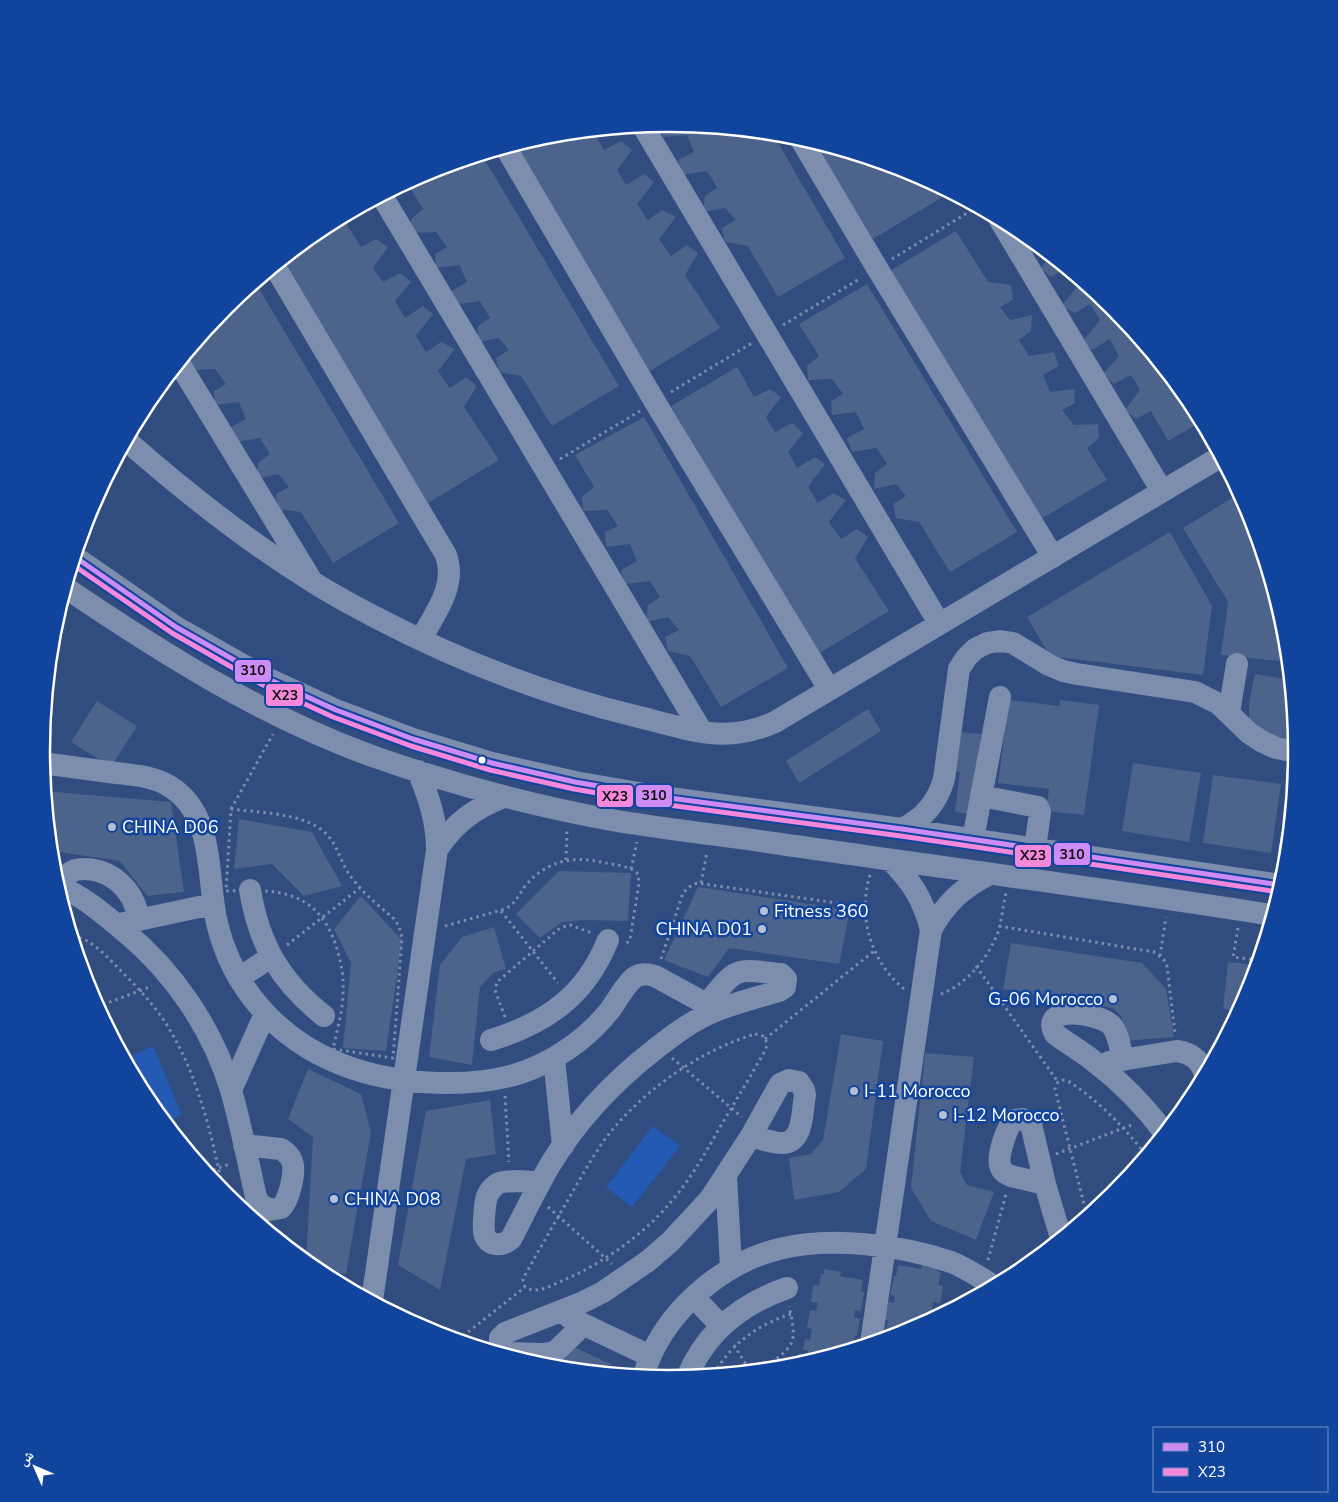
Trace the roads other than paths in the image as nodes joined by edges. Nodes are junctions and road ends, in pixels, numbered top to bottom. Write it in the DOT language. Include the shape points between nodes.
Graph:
graph roads {
  1 [pos="646,133"];
  2 [pos="806,148"];
  3 [pos="509,153"];
  4 [pos="385,201"];
  5 [pos="1008,233"];
  6 [pos="278,272"];
  7 [pos="182,369"];
  8 [pos="131,445"];
  9 [pos="1215,460"];
  10 [pos="1162,491"];
  11 [pos="1053,557"];
  12 [pos="80,561"];
  13 [pos="313,583"];
  14 [pos="71,591"];
  15 [pos="939,623"];
  16 [pos="421,639"];
  17 [pos="176,659"];
  18 [pos="1237,664"];
  19 [pos="264,677"];
  20 [pos="829,689"];
  21 [pos="1000,697"];
  22 [pos="1229,713"];
  23 [pos="702,732"];
  24 [pos="1288,750"];
  25 [pos="50,764"];
  26 [pos="418,772"];
  27 [pos="981,796"];
  28 [pos="504,797"];
  29 [pos="902,829"];
  30 [pos="973,839"];
  31 [pos="1035,849"];
  32 [pos="437,850"];
  33 [pos="890,860"];
  34 [pos="990,874"];
  35 [pos="1254,881"];
  36 [pos="64,882"];
  37 [pos="65,883"];
  38 [pos="1273,884"];
  39 [pos="250,890"];
  40 [pos="1171,899"];
  41 [pos="213,904"];
  42 [pos="1266,914"];
  43 [pos="138,920"];
  44 [pos="116,924"];
  45 [pos="930,930"];
  46 [pos="608,940"];
  47 [pos="271,958"];
  48 [pos="238,978"];
  49 [pos="570,999"];
  50 [pos="265,1014"];
  51 [pos="324,1016"];
  52 [pos="595,1027"];
  53 [pos="501,1037"];
  54 [pos="554,1058"];
  55 [pos="1123,1060"];
  56 [pos="1098,1064"];
  57 [pos="1202,1066"];
  58 [pos="404,1079"];
  59 [pos="231,1090"];
  60 [pos="1159,1124"];
  61 [pos="753,1132"];
  62 [pos="563,1146"];
  63 [pos="246,1152"];
  64 [pos="726,1175"];
  65 [pos="1045,1184"];
  66 [pos="537,1189"];
  67 [pos="1058,1232"];
  68 [pos="885,1247"];
  69 [pos="731,1268"];
  70 [pos="987,1282"];
  71 [pos="787,1288"];
  72 [pos="373,1294"];
  73 [pos="694,1297"];
  74 [pos="558,1313"];
  75 [pos="583,1325"];
  76 [pos="721,1326"];
  77 [pos="872,1336"];
  78 [pos="500,1346"];
  79 [pos="528,1354"];
  80 [pos="647,1366"];
  81 [pos="691,1369"];
  1 -- 15 [label="street"];
  2 -- 11 [label="street"];
  3 -- 20 [label="street"];
  4 -- 23 [label="street"];
  5 -- 10 [label="street"];
  6 -- 16 [label="street" via="446,554 450,571 448,588"];
  7 -- 13 [label="street"];
  8 -- 13 [label="street" via="198,501"];
  9 -- 10 [label="street"];
  10 -- 11 [label="street"];
  11 -- 15 [label="street"];
  12 -- 19 [label="street" via="176,627"];
  13 -- 16 [label="street"];
  14 -- 17 [label="street"];
  15 -- 20 [label="street"];
  16 -- 23 [label="street" via="481,666 566,697"];
  17 -- 19 [label="street" via="177,652 187,647 240,675"];
  17 -- 26 [label="street" via="282,717 336,742"];
  18 -- 22 [label="street"];
  19 -- 29 [label="street" via="336,710 413,739 532,772 662,797"];
  20 -- 23 [label="street" via="760,729 729,735"];
  21 -- 27 [label="street"];
  22 -- 24 [label="street" via="1262,742"];
  22 -- 29 [label="street" via="1195,692 1077,674 1050,665 1013,643 987,643 971,653 960,670 944,779 936,800 922,817"];
  25 -- 41 [label="street" via="145,776 179,793 201,822"];
  26 -- 28 [label="street"];
  26 -- 32 [label="street" via="433,808"];
  27 -- 30 [label="street"];
  27 -- 31 [label="street" via="1038,807"];
  28 -- 32 [label="street" via="466,817"];
  28 -- 33 [label="street" via="640,824"];
  29 -- 30 [label="street"];
  30 -- 31 [label="street"];
  31 -- 35 [label="street"];
  32 -- 58 [label="street"];
  33 -- 34 [label="street"];
  33 -- 45 [label="street" via="917,891 928,916"];
  34 -- 40 [label="street"];
  34 -- 45 [label="street" via="955,896"];
  35 -- 38 [label="street"];
  35 -- 40 [label="street" via="1258,884 1258,894 1250,900 1208,895"];
  36 -- 43 [label="street" via="68,874 76,870 87,869 109,875 132,898"];
  37 -- 44 [label="street" via="69,891"];
  39 -- 47 [label="street" via="255,918"];
  40 -- 42 [label="street"];
  41 -- 43 [label="street"];
  41 -- 48 [label="street" via="222,942"];
  43 -- 44 [label="street"];
  44 -- 59 [label="street" via="171,978 200,1020"];
  45 -- 68 [label="street"];
  46 -- 49 [label="street" via="596,966"];
  47 -- 48 [label="street"];
  47 -- 51 [label="street" via="290,985"];
  48 -- 50 [label="street"];
  49 -- 52 [label="street"];
  49 -- 53 [label="street" via="544,1017"];
  50 -- 58 [label="street" via="318,1054 360,1071"];
  50 -- 59 [label="street"];
  52 -- 54 [label="street"];
  52 -- 62 [label="street" via="634,978 646,974 656,976 712,1007 636,1064 603,1096"];
  54 -- 58 [label="street" via="505,1078 487,1081 448,1084"];
  54 -- 62 [label="street"];
  55 -- 56 [label="street"];
  55 -- 56 [label="street" via="1116,1033 1108,1022 1066,1013 1057,1016 1052,1024 1054,1034"];
  55 -- 57 [label="street" via="1177,1051 1197,1059"];
  56 -- 60 [label="street"];
  58 -- 72 [label="street"];
  59 -- 63 [label="street"];
  61 -- 64 [label="street"];
  62 -- 66 [label="street"];
  64 -- 69 [label="street"];
  64 -- 74 [label="street" via="670,1242 625,1278"];
  65 -- 65 [label="street" via="1031,1124 1023,1118 1014,1120 1008,1127 999,1159 1001,1168 1011,1176"];
  65 -- 67 [label="street"];
  66 -- 66 [label="street" via="510,1182 497,1184 488,1195 484,1231 488,1240 502,1244 511,1238"];
  68 -- 69 [label="street" via="800,1244 762,1254"];
  68 -- 70 [label="street" via="952,1263"];
  68 -- 77 [label="street"];
  69 -- 73 [label="street"];
  71 -- 76 [label="street" via="751,1303"];
  73 -- 76 [label="street"];
  73 -- 80 [label="street" via="670,1325"];
  74 -- 75 [label="street"];
  74 -- 78 [label="street" via="506,1333 499,1342"];
  75 -- 79 [label="street" via="560,1348 549,1354"];
  75 -- 80 [label="street"];
  76 -- 81 [label="street" via="702,1349"];
}
